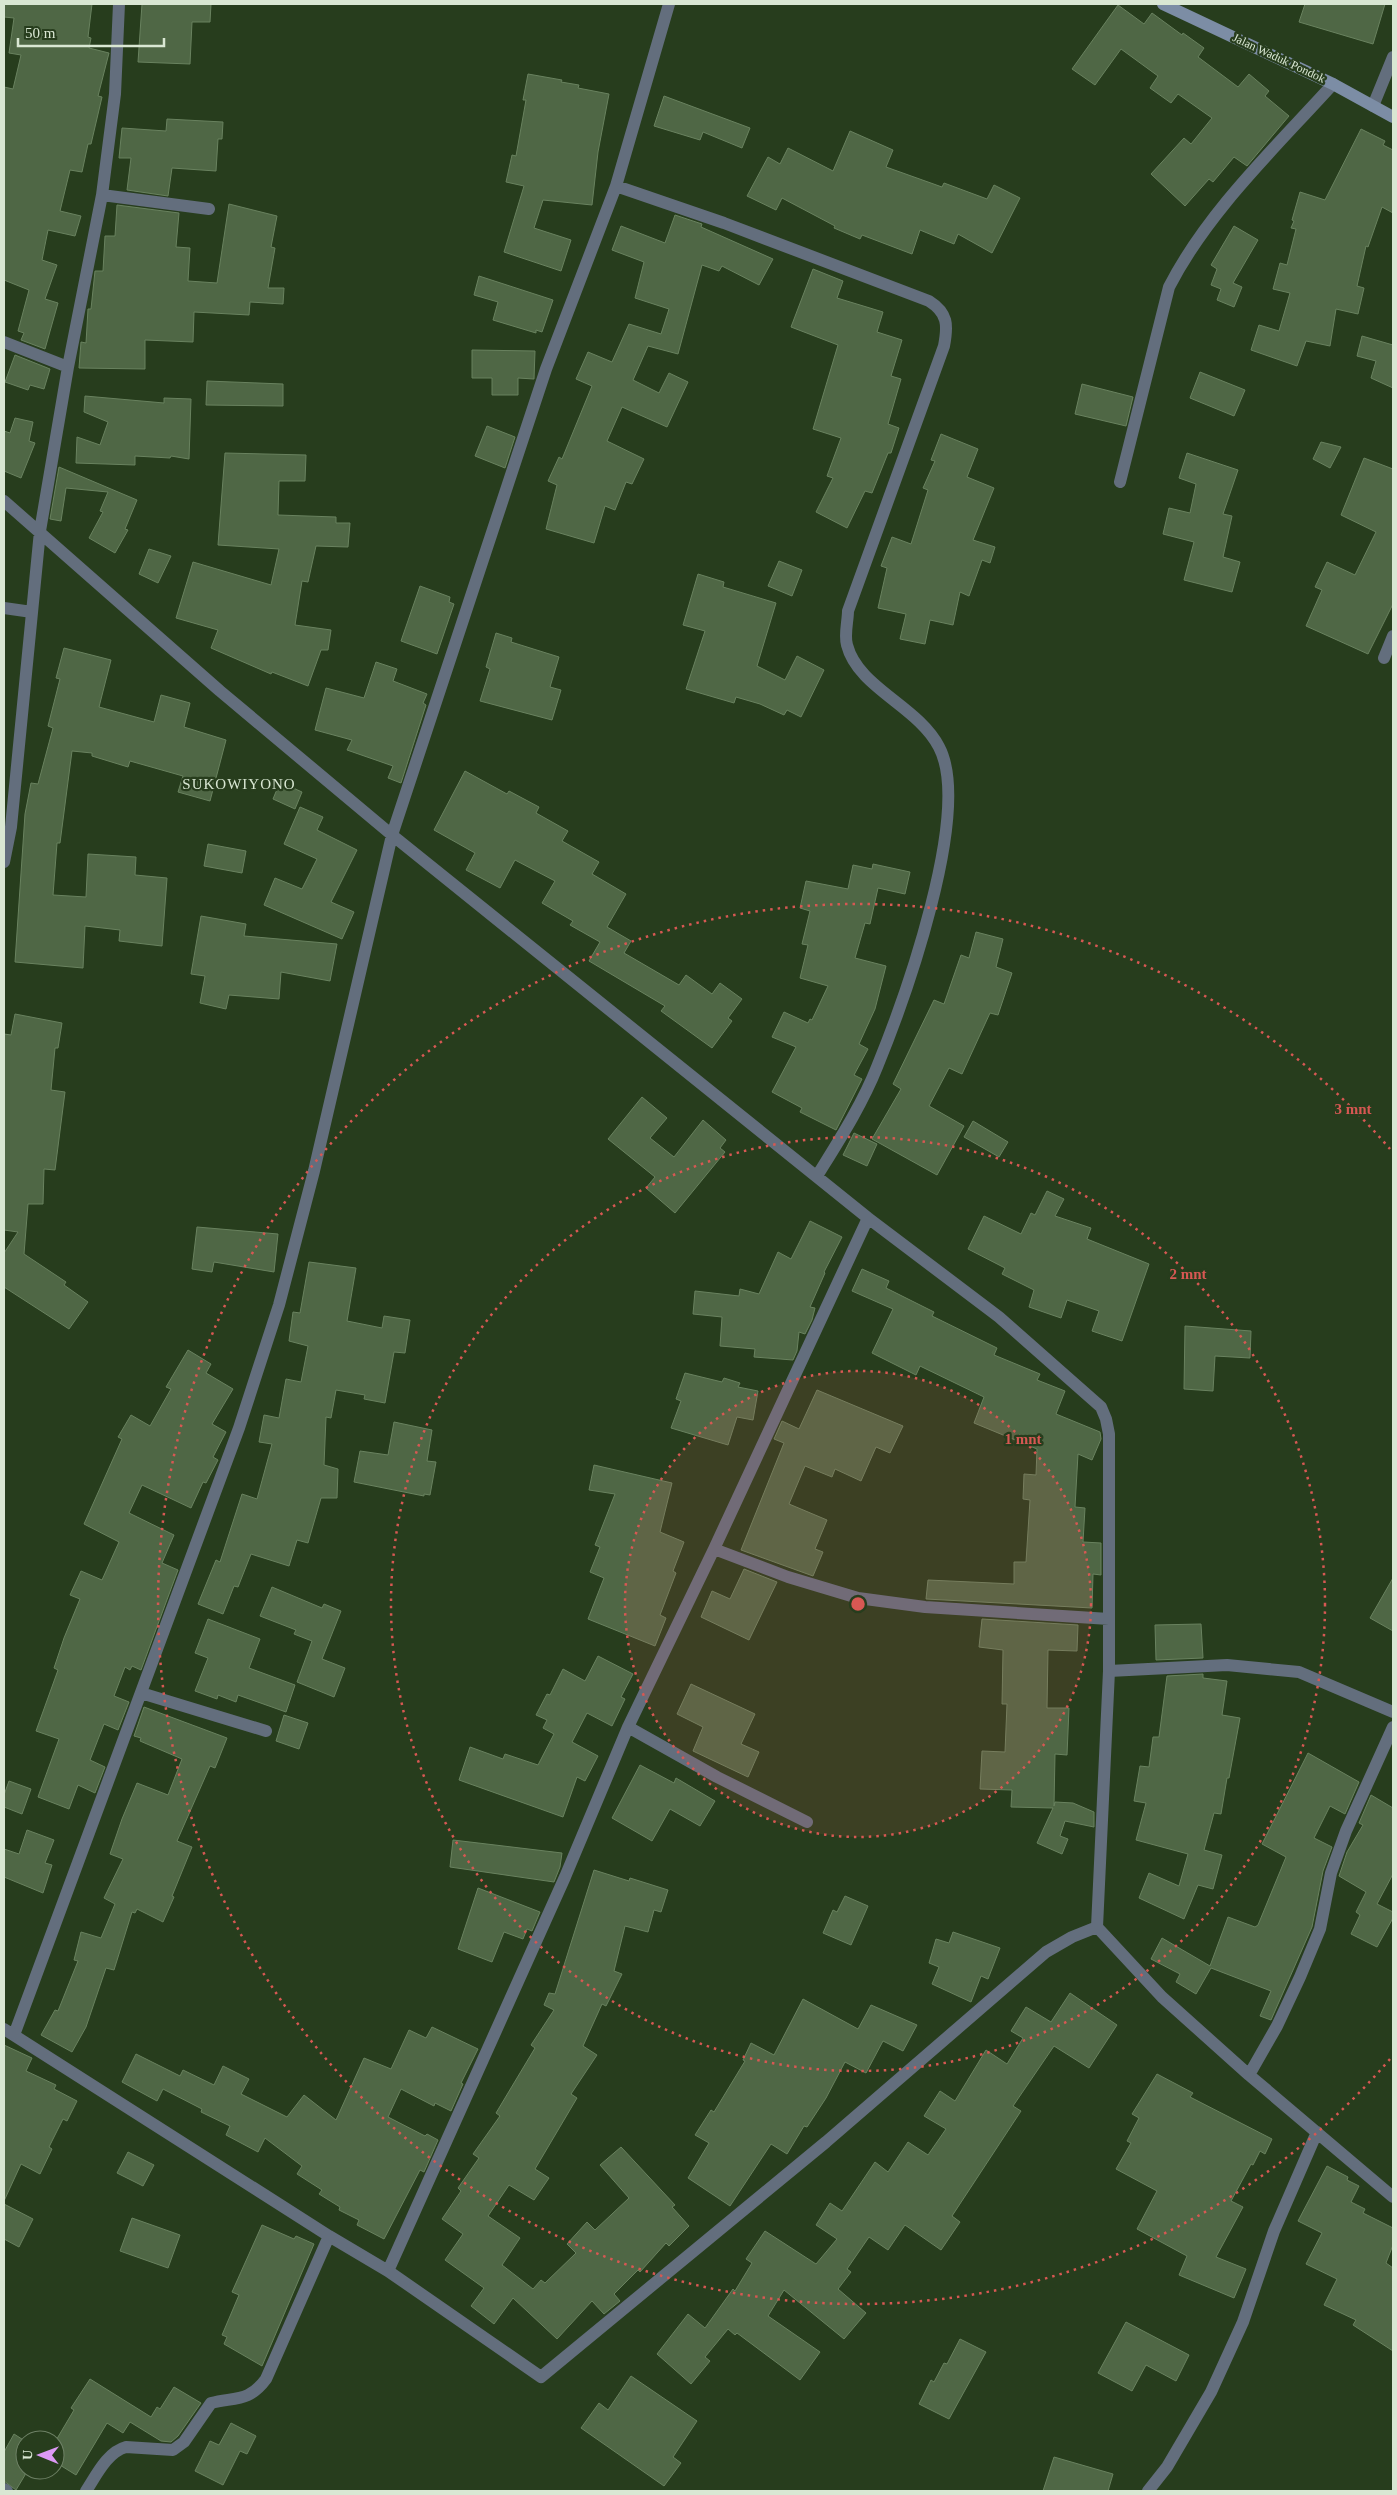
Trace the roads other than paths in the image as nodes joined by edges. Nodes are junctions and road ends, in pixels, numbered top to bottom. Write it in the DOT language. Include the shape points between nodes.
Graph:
graph roads {
  1 [pos="118,4"];
  2 [pos="669,4"];
  3 [pos="1163,4"];
  4 [pos="1393,57"];
  5 [pos="1333,84"];
  6 [pos="1372,106"];
  7 [pos="1393,117"];
  8 [pos="616,186"];
  9 [pos="102,195"];
  10 [pos="209,209"];
  11 [pos="4,342"];
  12 [pos="68,367"];
  13 [pos="1120,482"];
  14 [pos="4,501"];
  15 [pos="40,531"];
  16 [pos="4,608"];
  17 [pos="32,612"];
  18 [pos="1393,636"];
  19 [pos="1384,658"];
  20 [pos="7,826"];
  21 [pos="392,835"];
  22 [pos="4,862"];
  23 [pos="817,1176"];
  24 [pos="868,1218"];
  25 [pos="714,1549"];
  26 [pos="1109,1619"];
  27 [pos="1109,1671"];
  28 [pos="141,1692"];
  29 [pos="1393,1712"];
  30 [pos="628,1727"];
  31 [pos="1393,1727"];
  32 [pos="266,1731"];
  33 [pos="807,1822"];
  34 [pos="1097,1927"];
  35 [pos="9,2032"];
  36 [pos="1249,2075"];
  37 [pos="1317,2132"];
  38 [pos="1393,2197"];
  39 [pos="329,2236"];
  40 [pos="388,2271"];
  41 [pos="4,2489"];
  42 [pos="7,2491"];
  43 [pos="86,2491"];
  44 [pos="1148,2491"];
  1 -- 9 [label="street" via="115,94"];
  2 -- 8 [label="street"];
  3 -- 5 [label="street, Jalan Waduk Pondok"];
  4 -- 6 [label="street"];
  5 -- 6 [label="street, Jalan Waduk Pondok"];
  5 -- 13 [label="street" via="1219,212 1182,262 1169,287"];
  6 -- 7 [label="street, Jalan Waduk Pondok"];
  8 -- 21 [label="street" via="546,369"];
  8 -- 23 [label="street" via="724,223 929,302 941,309 948,328 848,611 846,644 859,669 925,725 940,748 948,780 946,837 930,915 876,1069"];
  9 -- 10 [label="street"];
  9 -- 12 [label="street"];
  11 -- 12 [label="street"];
  12 -- 15 [label="street"];
  14 -- 15 [label="street"];
  15 -- 17 [label="street"];
  15 -- 21 [label="street" via="220,691"];
  16 -- 17 [label="street"];
  17 -- 20 [label="street"];
  18 -- 19 [label="street"];
  20 -- 22 [label="street"];
  21 -- 23 [label="street"];
  21 -- 28 [label="street" via="314,1171 278,1306 239,1428"];
  23 -- 24 [label="street"];
  24 -- 25 [label="street"];
  24 -- 26 [label="street" via="999,1317 1101,1407 1109,1434"];
  25 -- 26 [label="street" via="788,1577 858,1598 924,1607"];
  25 -- 30 [label="street"];
  26 -- 27 [label="street"];
  27 -- 29 [label="street" via="1227,1665 1299,1672"];
  27 -- 34 [label="street"];
  28 -- 32 [label="street"];
  28 -- 35 [label="street"];
  30 -- 33 [label="street"];
  30 -- 40 [label="street" via="561,1886"];
  31 -- 36 [label="street" via="1331,1873 1320,1929 1277,2026"];
  34 -- 36 [label="street" via="1162,1997"];
  34 -- 40 [label="street" via="1046,1952 826,2142 545,2376 537,2376"];
  35 -- 39 [label="street"];
  36 -- 37 [label="street"];
  37 -- 38 [label="street"];
  37 -- 44 [label="street" via="1274,2231 1243,2322 1211,2392 1167,2467"];
  39 -- 40 [label="street"];
  39 -- 43 [label="street" via="260,2387 245,2397 211,2403 180,2447 166,2451 120,2449 107,2460"];
  41 -- 42 [label="street"];
}
